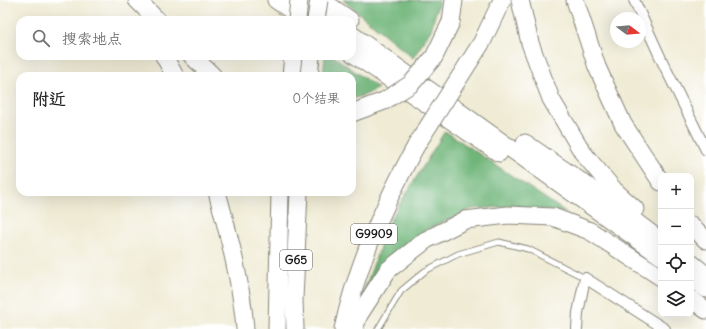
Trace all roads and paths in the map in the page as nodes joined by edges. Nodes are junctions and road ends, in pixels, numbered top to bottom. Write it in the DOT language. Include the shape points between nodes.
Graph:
graph roads {
  1 [pos="136,0"];
  2 [pos="276,0"];
  3 [pos="299,0"];
  4 [pos="303,0"];
  5 [pos="320,0"];
  6 [pos="454,0"];
  7 [pos="502,0"];
  8 [pos="520,0"];
  9 [pos="575,0"];
  10 [pos="634,0"];
  11 [pos="143,16"];
  12 [pos="153,16"];
  13 [pos="297,16"];
  14 [pos="299,16"];
  15 [pos="317,16"];
  16 [pos="325,16"];
  17 [pos="344,16"];
  18 [pos="356,25"];
  19 [pos="356,38"];
  20 [pos="356,55"];
  21 [pos="166,60"];
  22 [pos="196,60"];
  23 [pos="293,60"];
  24 [pos="311,60"];
  25 [pos="173,72"];
  26 [pos="209,72"];
  27 [pos="291,72"];
  28 [pos="309,72"];
  29 [pos="356,112"];
  30 [pos="706,150"];
  31 [pos="552,177"];
  32 [pos="658,177"];
  33 [pos="218,196"];
  34 [pos="280,196"];
  35 [pos="299,196"];
  36 [pos="694,228"];
  37 [pos="658,229"];
  38 [pos="658,239"];
  39 [pos="706,240"];
  40 [pos="658,254"];
  41 [pos="694,255"];
  42 [pos="706,264"];
  43 [pos="694,265"];
  44 [pos="658,275"];
  45 [pos="706,275"];
  46 [pos="585,278"];
  47 [pos="694,280"];
  48 [pos="706,289"];
  49 [pos="694,301"];
  50 [pos="706,310"];
  51 [pos="245,329"];
  52 [pos="277,329"];
  53 [pos="295,329"];
  54 [pos="343,329"];
  55 [pos="354,329"];
  56 [pos="378,329"];
  57 [pos="577,329"];
  58 [pos="665,329"];
  1 -- 11 [label="highway"];
  1 -- 12 [label="highway"];
  2 -- 14 [label="highway"];
  3 -- 13 [label="highway, bridge"];
  4 -- 16 [label="highway"];
  5 -- 15 [label="highway, bridge"];
  5 -- 17 [label="highway"];
  6 -- 29 [label="highway, bridge" via="450,22 434,56 411,84 384,101"];
  7 -- 54 [label="highway, G9909, bridge" via="482,42 417,144 396,183 349,300"];
  8 -- 37 [label="highway" via="530,43 551,99 583,153 614,190"];
  9 -- 32 [label="highway" via="596,67 616,110"];
  10 -- 30 [label="street"];
  18 -- 38 [label="highway" via="596,192"];
  19 -- 31 [label="highway"];
  20 -- 31 [label="highway" via="516,164"];
  21 -- 25 [label="highway"];
  22 -- 26 [label="highway"];
  23 -- 27 [label="highway"];
  24 -- 28 [label="highway"];
  31 -- 40 [label="highway"];
  33 -- 51 [label="highway" via="244,311"];
  34 -- 52 [label="highway, G65"];
  35 -- 53 [label="highway, G65"];
  36 -- 39 [label="highway"];
  41 -- 42 [label="highway"];
  43 -- 45 [label="highway"];
  44 -- 55 [label="highway" via="590,231 553,217 508,215 466,220 426,240 388,270 359,315"];
  46 -- 56 [label="lane" via="528,249 499,242 458,254 425,271 400,291"];
  46 -- 57 [label="street"];
  46 -- 58 [label="street"];
  47 -- 48 [label="highway"];
  49 -- 50 [label="highway"];
}
